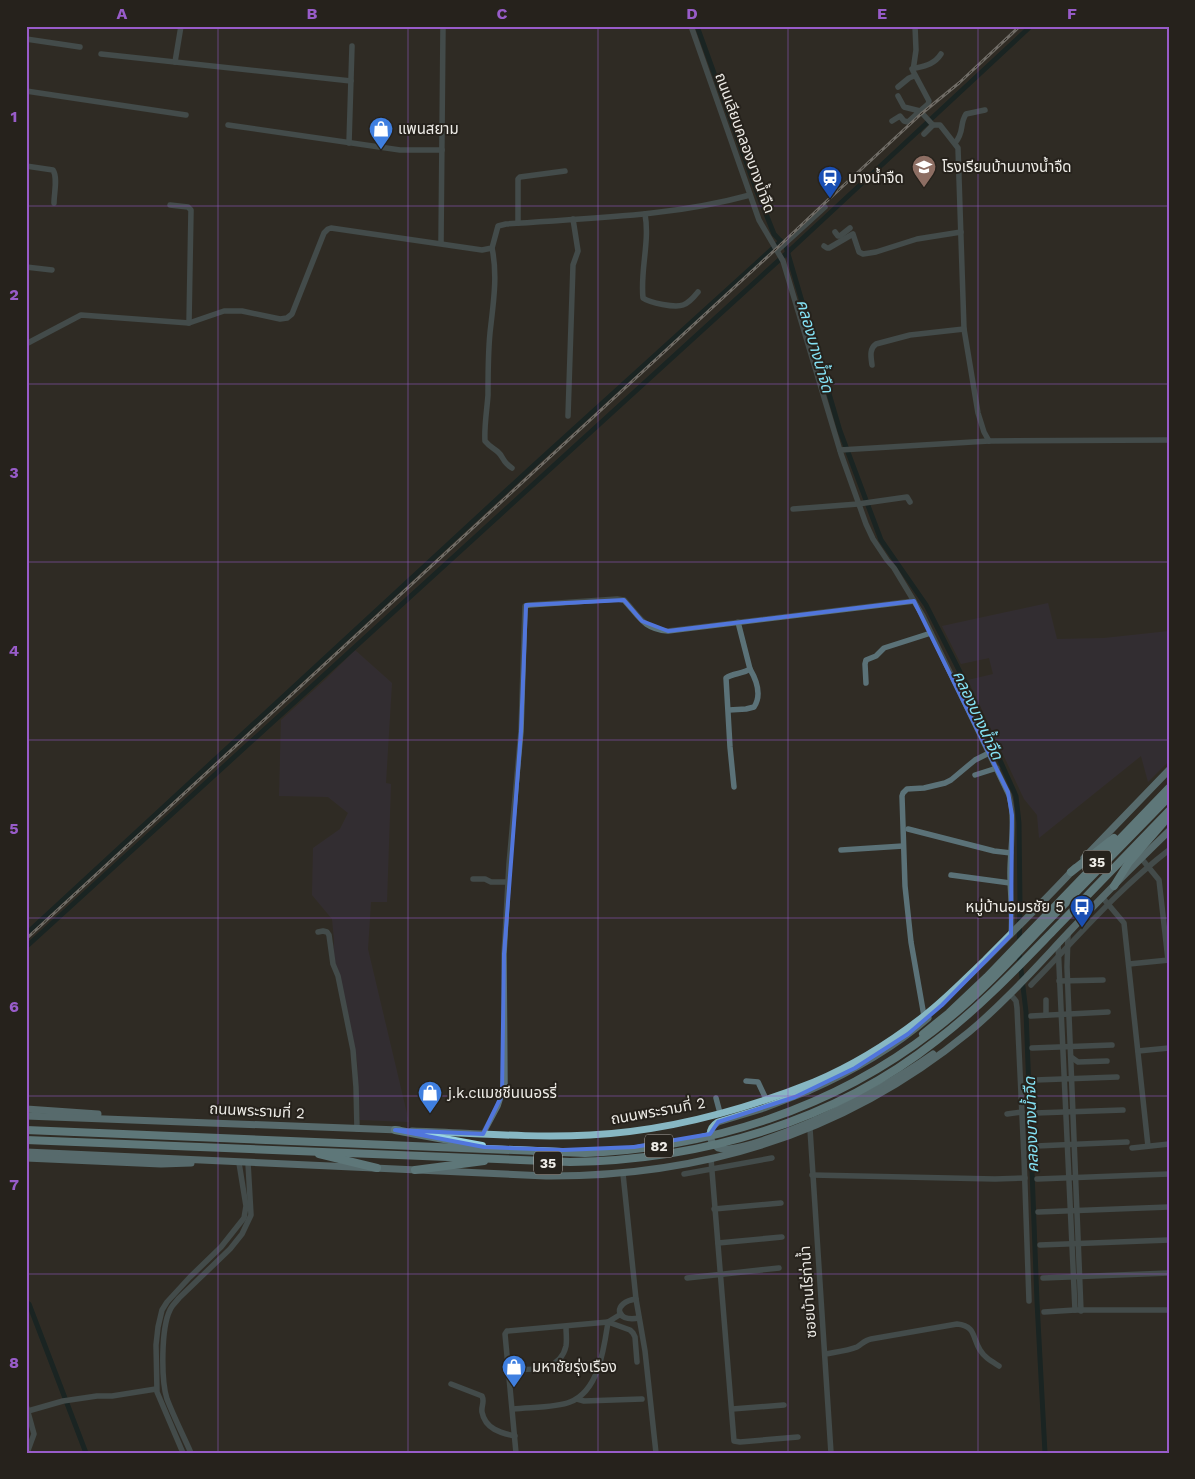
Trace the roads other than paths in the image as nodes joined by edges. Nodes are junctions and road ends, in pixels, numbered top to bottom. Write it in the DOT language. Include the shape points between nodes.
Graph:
graph roads {
  1 [pos="181,26"];
  2 [pos="443,26"];
  3 [pos="691,26"];
  4 [pos="915,26"];
  5 [pos="26,39"];
  6 [pos="352,46"];
  7 [pos="80,47"];
  8 [pos="102,54"];
  9 [pos="941,54"];
  10 [pos="175,62"];
  11 [pos="912,69"];
  12 [pos="914,76"];
  13 [pos="351,81"];
  14 [pos="898,87"];
  15 [pos="26,91"];
  16 [pos="898,96"];
  17 [pos="985,110"];
  18 [pos="920,111"];
  19 [pos="186,115"];
  20 [pos="892,121"];
  21 [pos="932,124"];
  22 [pos="228,125"];
  23 [pos="924,134"];
  24 [pos="349,143"];
  25 [pos="955,143"];
  26 [pos="442,150"];
  27 [pos="26,166"];
  28 [pos="565,171"];
  29 [pos="750,195"];
  30 [pos="54,203"];
  31 [pos="170,205"];
  32 [pos="826,207"];
  33 [pos="645,214"];
  34 [pos="518,219"];
  35 [pos="574,219"];
  36 [pos="850,228"];
  37 [pos="835,232"];
  38 [pos="961,232"];
  39 [pos="441,239"];
  40 [pos="824,246"];
  41 [pos="492,248"];
  42 [pos="779,249"];
  43 [pos="26,267"];
  44 [pos="52,270"];
  45 [pos="698,292"];
  46 [pos="189,319"];
  47 [pos="964,329"];
  48 [pos="26,344"];
  49 [pos="872,365"];
  50 [pos="568,416"];
  51 [pos="1169,440"];
  52 [pos="989,441"];
  53 [pos="841,450"];
  54 [pos="512,468"];
  55 [pos="910,502"];
  56 [pos="860,504"];
  57 [pos="793,509"];
  58 [pos="914,601"];
  59 [pos="738,622"];
  60 [pos="931,633"];
  61 [pos="750,669"];
  62 [pos="866,683"];
  63 [pos="729,710"];
  64 [pos="989,753"];
  65 [pos="997,768"];
  66 [pos="1169,770"];
  67 [pos="975,776"];
  68 [pos="734,787"];
  69 [pos="1169,788"];
  70 [pos="1169,796"];
  71 [pos="1158,799"];
  72 [pos="1169,811"];
  73 [pos="908,830"];
  74 [pos="1169,830"];
  75 [pos="904,846"];
  76 [pos="841,850"];
  77 [pos="1169,850"];
  78 [pos="1011,853"];
  79 [pos="1141,858"];
  80 [pos="1148,866"];
  81 [pos="1071,872"];
  82 [pos="951,876"];
  83 [pos="473,879"];
  84 [pos="508,882"];
  85 [pos="1010,884"];
  86 [pos="1114,886"];
  87 [pos="1102,897"];
  88 [pos="1108,905"];
  89 [pos="318,932"];
  90 [pos="1012,933"];
  91 [pos="1068,933"];
  92 [pos="1058,944"];
  93 [pos="1067,948"];
  94 [pos="1058,957"];
  95 [pos="1168,960"];
  96 [pos="1129,964"];
  97 [pos="1068,967"];
  98 [pos="1058,968"];
  99 [pos="1068,980"];
  100 [pos="1104,980"];
  101 [pos="1059,981"];
  102 [pos="1031,985"];
  103 [pos="959,986"];
  104 [pos="1013,991"];
  105 [pos="1046,1000"];
  106 [pos="1108,1012"];
  107 [pos="1069,1013"];
  108 [pos="1060,1014"];
  109 [pos="1046,1015"];
  110 [pos="924,1016"];
  111 [pos="1031,1016"];
  112 [pos="985,1018"];
  113 [pos="1112,1045"];
  114 [pos="1070,1046"];
  115 [pos="1062,1047"];
  116 [pos="1032,1048"];
  117 [pos="1169,1048"];
  118 [pos="1138,1050"];
  119 [pos="1071,1057"];
  120 [pos="1106,1061"];
  121 [pos="1117,1077"];
  122 [pos="1072,1078"];
  123 [pos="1064,1079"];
  124 [pos="1035,1080"];
  125 [pos="746,1081"];
  126 [pos="716,1098"];
  127 [pos="766,1099"];
  128 [pos="26,1109"];
  129 [pos="1123,1110"];
  130 [pos="1022,1112"];
  131 [pos="1065,1112"];
  132 [pos="1073,1112"];
  133 [pos="720,1113"];
  134 [pos="1035,1113"];
  135 [pos="1007,1114"];
  136 [pos="26,1116"];
  137 [pos="150,1120"];
  138 [pos="26,1129"];
  139 [pos="357,1129"];
  140 [pos="810,1129"];
  141 [pos="395,1130"];
  142 [pos="483,1134"];
  143 [pos="26,1141"];
  144 [pos="1127,1142"];
  145 [pos="1169,1144"];
  146 [pos="1067,1145"];
  147 [pos="1074,1145"];
  148 [pos="1036,1146"];
  149 [pos="1148,1146"];
  150 [pos="484,1147"];
  151 [pos="1132,1148"];
  152 [pos="26,1152"];
  153 [pos="319,1154"];
  154 [pos="26,1158"];
  155 [pos="772,1158"];
  156 [pos="711,1159"];
  157 [pos="218,1161"];
  158 [pos="484,1161"];
  159 [pos="239,1163"];
  160 [pos="248,1163"];
  161 [pos="377,1168"];
  162 [pos="415,1170"];
  163 [pos="712,1170"];
  164 [pos="623,1174"];
  165 [pos="684,1174"];
  166 [pos="1169,1174"];
  167 [pos="812,1175"];
  168 [pos="1076,1177"];
  169 [pos="1025,1178"];
  170 [pos="1068,1178"];
  171 [pos="1037,1179"];
  172 [pos="247,1190"];
  173 [pos="781,1203"];
  174 [pos="1169,1207"];
  175 [pos="714,1209"];
  176 [pos="248,1210"];
  177 [pos="1073,1211"];
  178 [pos="1038,1212"];
  179 [pos="782,1237"];
  180 [pos="1169,1240"];
  181 [pos="718,1242"];
  182 [pos="1075,1243"];
  183 [pos="1040,1245"];
  184 [pos="779,1268"];
  185 [pos="1169,1273"];
  186 [pos="720,1275"];
  187 [pos="1076,1276"];
  188 [pos="687,1278"];
  189 [pos="1043,1278"];
  190 [pos="636,1299"];
  191 [pos="1029,1301"];
  192 [pos="1169,1310"];
  193 [pos="1078,1311"];
  194 [pos="1044,1312"];
  195 [pos="621,1314"];
  196 [pos="639,1318"];
  197 [pos="608,1322"];
  198 [pos="566,1327"];
  199 [pos="825,1354"];
  200 [pos="637,1362"];
  201 [pos="999,1366"];
  202 [pos="509,1370"];
  203 [pos="451,1384"];
  204 [pos="156,1389"];
  205 [pos="577,1399"];
  206 [pos="642,1399"];
  207 [pos="784,1405"];
  208 [pos="27,1408"];
  209 [pos="513,1408"];
  210 [pos="732,1409"];
  211 [pos="515,1436"];
  212 [pos="798,1437"];
  213 [pos="27,1453"];
  214 [pos="183,1453"];
  215 [pos="191,1453"];
  216 [pos="516,1453"];
  217 [pos="656,1453"];
  218 [pos="831,1453"];
  1 -- 10 [label="street"];
  2 -- 26 [label="street"];
  3 -- 29 [label="street, ถนนเลียบคลองบางน้ำจืด"];
  4 -- 11 [label="street" via="916,50"];
  5 -- 7 [label="street"];
  6 -- 13 [label="street"];
  8 -- 10 [label="street"];
  9 -- 11 [label="street" via="931,64"];
  10 -- 13 [label="street"];
  11 -- 12 [label="street"];
  12 -- 14 [label="street"];
  12 -- 18 [label="street" via="929,101"];
  13 -- 24 [label="street"];
  15 -- 19 [label="street"];
  16 -- 18 [label="street" via="904,107"];
  17 -- 25 [label="street" via="966,114"];
  18 -- 20 [label="street" via="908,122 900,116"];
  18 -- 21 [label="street"];
  21 -- 23 [label="street"];
  21 -- 25 [label="street" via="942,126"];
  22 -- 24 [label="street"];
  24 -- 26 [label="street" via="400,150"];
  25 -- 38 [label="street" via="959,155"];
  26 -- 39 [label="street"];
  27 -- 30 [label="street" via="53,170"];
  28 -- 34 [label="street" via="518,179"];
  29 -- 33 [label="street"];
  29 -- 53 [label="street, ถนนเลียบคลองบางน้ำจืด" via="758,220 783,261"];
  31 -- 46 [label="street" via="191,210"];
  32 -- 42 [label="street"];
  33 -- 35 [label="street"];
  33 -- 45 [label="street" via="645,300 681,306"];
  34 -- 35 [label="street"];
  34 -- 41 [label="street" via="498,226"];
  35 -- 50 [label="street" via="578,251 574,265"];
  36 -- 37 [label="street" via="840,236"];
  36 -- 38 [label="street" via="859,252 863,254 917,239"];
  36 -- 40 [label="street" via="829,248"];
  38 -- 47 [label="street"];
  39 -- 41 [label="street" via="482,250"];
  39 -- 46 [label="street" via="331,228 324,233 292,314 287,318 224,311"];
  41 -- 54 [label="street" via="494,305 487,371 485,441"];
  43 -- 44 [label="street"];
  46 -- 48 [label="street" via="81,315"];
  47 -- 49 [label="street" via="910,335 876,344 871,352"];
  47 -- 52 [label="street" via="978,413"];
  51 -- 52 [label="street"];
  52 -- 53 [label="street"];
  53 -- 56 [label="street, ถนนเลียบคลองบางน้ำจืด"];
  55 -- 56 [label="street" via="907,497"];
  56 -- 57 [label="street"];
  56 -- 58 [label="street, ถนนเลียบคลองบางน้ำจืด" via="873,539"];
  58 -- 59 [label="street"];
  58 -- 60 [label="street, ถนนเลียบคลองบางน้ำจืด"];
  59 -- 61 [label="street"];
  59 -- 84 [label="street" via="668,631 642,621 624,600 525,606 521,738"];
  60 -- 62 [label="street" via="884,648 866,660"];
  60 -- 64 [label="street, ถนนเลียบคลองบางน้ำจืด"];
  61 -- 63 [label="street" via="726,678"];
  61 -- 63 [label="street" via="758,687 756,704 746,709"];
  63 -- 68 [label="street"];
  64 -- 65 [label="street, ถนนเลียบคลองบางน้ำจืด"];
  64 -- 75 [label="street" via="945,783 905,790 901,802"];
  65 -- 67 [label="street"];
  65 -- 78 [label="street, ถนนเลียบคลองบางน้ำจืด" via="1010,800"];
  66 -- 81 [label="main road, ถนนพระรามที่ 2 / 35"];
  69 -- 71 [label="highway, ถนนพระรามที่ 2 / 35"];
  70 -- 138 [label="highway, 82, bridge" via="987,984 932,1032 891,1061 834,1093 737,1129 691,1141 585,1153"];
  71 -- 81 [label="highway"];
  71 -- 150 [label="highway, ถนนพระรามที่ 2 / 35" via="968,996 907,1046 840,1087 776,1114 703,1136 634,1147 571,1150"];
  72 -- 86 [label="highway" via="1164,823 1128,862"];
  72 -- 143 [label="highway, 82, bridge" via="995,991 936,1042 900,1067 847,1096 790,1122 732,1141 648,1158 570,1162"];
  72 -- 158 [label="highway, 35, bridge" via="974,1008 908,1062 834,1105 786,1125 715,1147 654,1158 593,1164"];
  73 -- 78 [label="street"];
  74 -- 79 [label="main road, 35"];
  75 -- 76 [label="street"];
  75 -- 110 [label="street" via="911,942"];
  77 -- 80 [label="street"];
  78 -- 85 [label="street, ถนนเลียบคลองบางน้ำจืด"];
  79 -- 80 [label="street"];
  79 -- 86 [label="main road, 35"];
  80 -- 88 [label="street"];
  80 -- 95 [label="street" via="1159,880"];
  81 -- 90 [label="main road, ถนนพระรามที่ 2 / 35"];
  82 -- 85 [label="street"];
  83 -- 84 [label="street"];
  84 -- 142 [label="street" via="504,954 505,1084"];
  85 -- 90 [label="street, ถนนเลียบคลองบางน้ำจืด"];
  86 -- 87 [label="main road, 35"];
  87 -- 88 [label="street"];
  87 -- 91 [label="main road, 35"];
  88 -- 93 [label="street"];
  88 -- 96 [label="street" via="1124,923"];
  89 -- 139 [label="street" via="324,931 329,935 353,1050"];
  90 -- 103 [label="main road, ถนนพระรามที่ 2 / 35"];
  91 -- 92 [label="main road, 35"];
  91 -- 93 [label="street"];
  92 -- 94 [label="street"];
  92 -- 104 [label="main road, 35"];
  93 -- 94 [label="street"];
  93 -- 97 [label="street"];
  94 -- 98 [label="street"];
  94 -- 102 [label="street"];
  95 -- 96 [label="street"];
  96 -- 118 [label="street"];
  97 -- 98 [label="street"];
  97 -- 99 [label="street"];
  98 -- 101 [label="street"];
  99 -- 100 [label="street"];
  99 -- 101 [label="street"];
  99 -- 107 [label="street"];
  101 -- 108 [label="street"];
  103 -- 110 [label="main road, ถนนพระรามที่ 2 / 35"];
  103 -- 112 [label="main road, bridge" via="932,1014 896,1043 808,1091 718,1122 710,1131 710,1139 718,1148 728,1150 816,1120 893,1080"];
  104 -- 112 [label="main road, 35"];
  104 -- 130 [label="street" via="1017,1008"];
  105 -- 109 [label="street"];
  106 -- 107 [label="street"];
  107 -- 108 [label="street"];
  107 -- 114 [label="street"];
  108 -- 109 [label="street"];
  108 -- 115 [label="street"];
  109 -- 111 [label="street"];
  110 -- 127 [label="main road, ถนนพระรามที่ 2 / 35" via="835,1072"];
  112 -- 140 [label="main road, 35" via="906,1078"];
  113 -- 114 [label="street"];
  114 -- 115 [label="street"];
  114 -- 119 [label="street"];
  115 -- 116 [label="street"];
  115 -- 123 [label="street"];
  117 -- 118 [label="street"];
  118 -- 149 [label="street"];
  119 -- 120 [label="street" via="1078,1062"];
  119 -- 122 [label="street"];
  121 -- 122 [label="street"];
  122 -- 123 [label="street"];
  122 -- 132 [label="street"];
  123 -- 124 [label="street"];
  123 -- 131 [label="street"];
  125 -- 127 [label="street" via="758,1082"];
  126 -- 133 [label="street"];
  127 -- 133 [label="main road, ถนนพระรามที่ 2 / 35"];
  128 -- 137 [label="main road"];
  129 -- 132 [label="street"];
  130 -- 135 [label="street"];
  130 -- 169 [label="street"];
  131 -- 132 [label="street"];
  131 -- 134 [label="street"];
  131 -- 146 [label="street"];
  132 -- 147 [label="street"];
  133 -- 142 [label="main road, ถนนพระรามที่ 2 / 35" via="650,1128 590,1135"];
  136 -- 137 [label="main road, ถนนพระรามที่ 2 / 35"];
  137 -- 139 [label="main road, ถนนพระรามที่ 2 / 35"];
  138 -- 150 [label="highway, ถนนพระรามที่ 2 / 35"];
  139 -- 141 [label="main road, ถนนพระรามที่ 2 / 35"];
  140 -- 156 [label="main road, 35"];
  140 -- 167 [label="street, ซอยบ้านไร่ท่าน้ำ"];
  141 -- 142 [label="main road, ถนนพระรามที่ 2 / 35"];
  141 -- 150 [label="highway"];
  143 -- 153 [label="highway, 35"];
  144 -- 147 [label="street"];
  145 -- 149 [label="street"];
  146 -- 147 [label="street"];
  146 -- 148 [label="street"];
  146 -- 170 [label="street"];
  147 -- 168 [label="street"];
  149 -- 151 [label="street"];
  152 -- 157 [label="main road, 35"];
  153 -- 158 [label="highway, 35"];
  153 -- 161 [label="highway"];
  154 -- 157 [label="main road" via="161,1164"];
  155 -- 163 [label="street"];
  156 -- 163 [label="street"];
  156 -- 164 [label="main road, 35"];
  157 -- 159 [label="main road, 35"];
  158 -- 162 [label="highway"];
  159 -- 160 [label="main road, 35"];
  159 -- 172 [label="street"];
  160 -- 161 [label="main road, 35"];
  160 -- 172 [label="street"];
  161 -- 162 [label="main road, 35"];
  162 -- 164 [label="main road, 35" via="546,1176"];
  163 -- 165 [label="street"];
  163 -- 175 [label="street"];
  164 -- 190 [label="street"];
  166 -- 168 [label="street"];
  167 -- 169 [label="street"];
  167 -- 199 [label="street, ซอยบ้านไร่ท่าน้ำ"];
  168 -- 170 [label="street"];
  168 -- 177 [label="street"];
  169 -- 191 [label="street"];
  170 -- 171 [label="street"];
  170 -- 177 [label="street"];
  172 -- 176 [label="street"];
  173 -- 175 [label="street"];
  174 -- 177 [label="street"];
  175 -- 181 [label="street"];
  176 -- 204 [label="street" via="221,1248 162,1310 156,1345"];
  176 -- 215 [label="street" via="247,1226 237,1241 179,1298 167,1317 163,1351 165,1391"];
  177 -- 178 [label="street"];
  177 -- 182 [label="street"];
  179 -- 181 [label="street"];
  180 -- 182 [label="street"];
  181 -- 186 [label="street"];
  182 -- 183 [label="street"];
  182 -- 187 [label="street"];
  184 -- 186 [label="street"];
  185 -- 187 [label="street"];
  186 -- 188 [label="street"];
  186 -- 210 [label="street"];
  187 -- 189 [label="street"];
  187 -- 193 [label="street"];
  190 -- 195 [label="street" via="624,1302 620,1307"];
  190 -- 196 [label="street"];
  192 -- 193 [label="street"];
  193 -- 194 [label="street"];
  195 -- 196 [label="street" via="628,1320"];
  195 -- 197 [label="street"];
  196 -- 217 [label="street" via="646,1351"];
  197 -- 198 [label="street"];
  197 -- 200 [label="street" via="633,1333"];
  197 -- 205 [label="street" via="596,1374"];
  198 -- 202 [label="street" via="566,1346 562,1356 552,1365 544,1369"];
  198 -- 202 [label="street" via="507,1331"];
  199 -- 201 [label="street" via="848,1350 866,1340 957,1324 974,1333 988,1360"];
  199 -- 218 [label="street, ซอยบ้านไร่ท่าน้ำ"];
  202 -- 209 [label="street"];
  203 -- 211 [label="street" via="482,1396 482,1412 489,1426 500,1433"];
  204 -- 208 [label="street"];
  204 -- 214 [label="street"];
  205 -- 206 [label="street"];
  205 -- 209 [label="street" via="560,1405"];
  207 -- 210 [label="street"];
  208 -- 213 [label="street" via="34,1434"];
  209 -- 211 [label="street"];
  210 -- 212 [label="street" via="736,1442"];
  211 -- 216 [label="street"];
}
